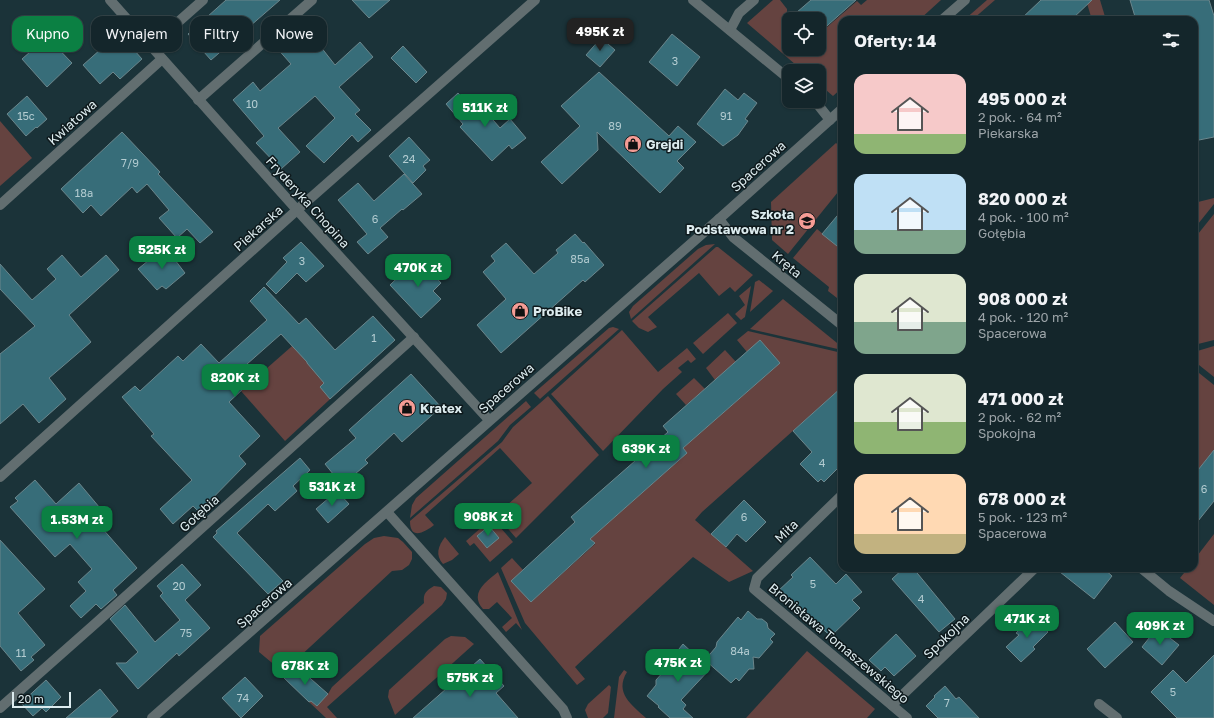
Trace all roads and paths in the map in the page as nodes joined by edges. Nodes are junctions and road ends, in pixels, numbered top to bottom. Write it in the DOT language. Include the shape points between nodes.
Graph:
graph roads {
  1 [pos="110,0"];
  2 [pos="203,0"];
  3 [pos="312,0"];
  4 [pos="535,0"];
  5 [pos="693,0"];
  6 [pos="754,0"];
  7 [pos="965,0"];
  8 [pos="124,16"];
  9 [pos="947,16"];
  10 [pos="182,19"];
  11 [pos="730,30"];
  12 [pos="156,52"];
  13 [pos="162,59"];
  14 [pos="782,73"];
  15 [pos="198,100"];
  16 [pos="821,108"];
  17 [pos="838,113"];
  18 [pos="830,120"];
  19 [pos="0,205"];
  20 [pos="297,210"];
  21 [pos="719,218"];
  22 [pos="838,322"];
  23 [pos="414,337"];
  24 [pos="489,420"];
  25 [pos="0,477"];
  26 [pos="838,499"];
  27 [pos="387,512"];
  28 [pos="1031,572"];
  29 [pos="1146,572"];
  30 [pos="754,589"];
  31 [pos="1214,621"];
  32 [pos="1099,704"];
  33 [pos="892,706"];
  34 [pos="0,708"];
  35 [pos="152,718"];
  36 [pos="566,718"];
  37 [pos="907,718"];
  38 [pos="1117,718"];
  1 -- 8 [label="street, Fryderyka Chopina"];
  2 -- 10 [label="street"];
  3 -- 15 [label="street"];
  4 -- 20 [label="street, Piekarska"];
  5 -- 11 [label="street"];
  6 -- 11 [label="street" via="739,13"];
  7 -- 9 [label="street"];
  11 -- 14 [label="street"];
  12 -- 13 [label="street, Fryderyka Chopina"];
  13 -- 15 [label="street, Fryderyka Chopina"];
  13 -- 19 [label="street, Kwiatowa"];
  15 -- 20 [label="street, Fryderyka Chopina"];
  16 -- 18 [label="street"];
  17 -- 18 [label="street, Spacerowa"];
  18 -- 21 [label="street, Spacerowa"];
  20 -- 23 [label="street, Fryderyka Chopina"];
  20 -- 25 [label="street, Piekarska"];
  21 -- 22 [label="street, Kręta" via="734,237"];
  21 -- 24 [label="street, Spacerowa"];
  23 -- 24 [label="street, Fryderyka Chopina"];
  23 -- 34 [label="street, Gołębia"];
  24 -- 27 [label="street, Spacerowa"];
  26 -- 30 [label="street, Miła" via="757,578"];
  27 -- 35 [label="street, Spacerowa"];
  27 -- 36 [label="street" via="563,709"];
  28 -- 33 [label="street, Spokojna"];
  29 -- 31 [label="street"];
  30 -- 33 [label="street, Bronisława Tomaszewskiego"];
  32 -- 38 [label="street"];
  33 -- 37 [label="street, Bronisława Tomaszewskiego"];
}
